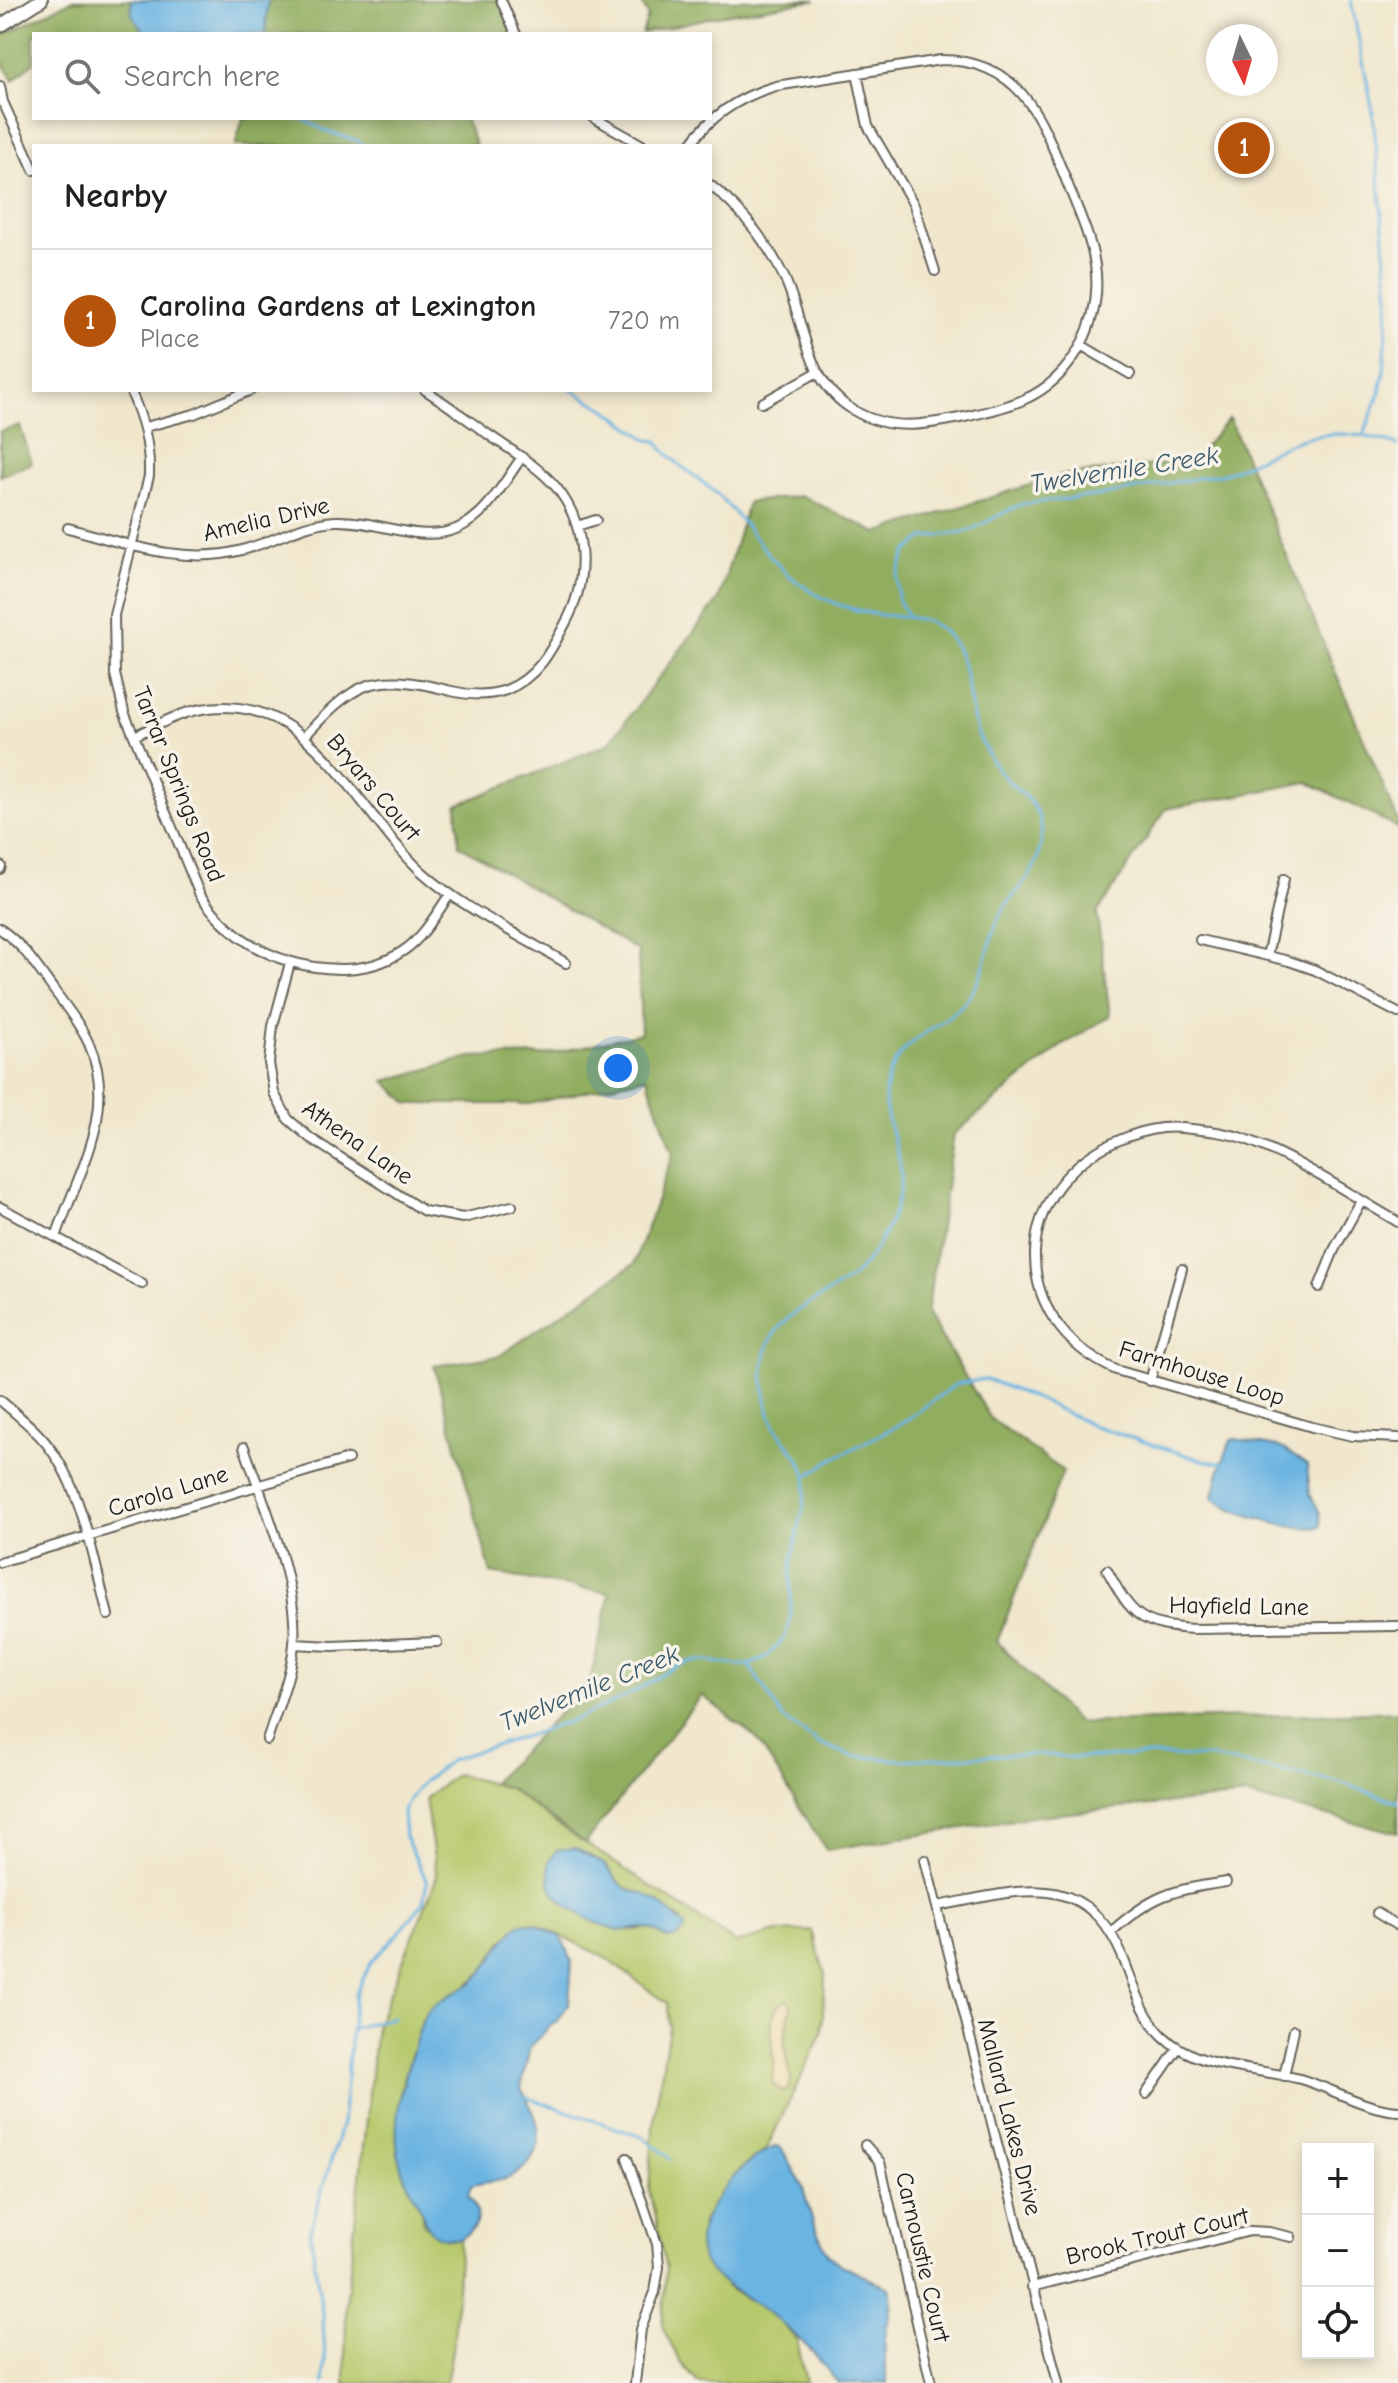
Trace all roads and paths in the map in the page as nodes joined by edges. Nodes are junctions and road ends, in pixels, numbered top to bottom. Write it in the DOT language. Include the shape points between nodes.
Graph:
graph roads {
  1 [pos="41,0"];
  2 [pos="501,0"];
  3 [pos="0,26"];
  4 [pos="515,32"];
  5 [pos="857,73"];
  6 [pos="0,86"];
  7 [pos="2,101"];
  8 [pos="598,120"];
  9 [pos="712,120"];
  10 [pos="712,120"];
  11 [pos="640,144"];
  12 [pos="691,144"];
  13 [pos="32,166"];
  14 [pos="712,187"];
  15 [pos="935,271"];
  16 [pos="1081,345"];
  17 [pos="816,373"];
  18 [pos="1130,374"];
  19 [pos="131,392"];
  20 [pos="246,392"];
  21 [pos="428,392"];
  22 [pos="762,403"];
  23 [pos="145,427"];
  24 [pos="522,457"];
  25 [pos="596,520"];
  26 [pos="577,526"];
  27 [pos="68,528"];
  28 [pos="131,545"];
  29 [pos="134,736"];
  30 [pos="304,737"];
  31 [pos="1284,879"];
  32 [pos="450,894"];
  33 [pos="0,929"];
  34 [pos="1200,940"];
  35 [pos="1267,956"];
  36 [pos="290,963"];
  37 [pos="566,963"];
  38 [pos="1398,1013"];
  39 [pos="1361,1201"];
  40 [pos="512,1206"];
  41 [pos="0,1207"];
  42 [pos="1398,1222"];
  43 [pos="56,1237"];
  44 [pos="1182,1269"];
  45 [pos="142,1284"];
  46 [pos="1319,1287"];
  47 [pos="1150,1381"];
  48 [pos="0,1400"];
  49 [pos="1398,1438"];
  50 [pos="244,1447"];
  51 [pos="348,1459"];
  52 [pos="258,1486"];
  53 [pos="87,1537"];
  54 [pos="0,1562"];
  55 [pos="1107,1570"];
  56 [pos="108,1615"];
  57 [pos="1398,1626"];
  58 [pos="437,1642"];
  59 [pos="294,1644"];
  60 [pos="267,1740"];
  61 [pos="925,1860"];
  62 [pos="1226,1882"];
  63 [pos="937,1906"];
  64 [pos="1377,1913"];
  65 [pos="1398,1926"];
  66 [pos="1111,1932"];
  67 [pos="1294,2030"];
  68 [pos="1178,2048"];
  69 [pos="1284,2076"];
  70 [pos="1146,2094"];
  71 [pos="1398,2111"];
  72 [pos="865,2145"];
  73 [pos="627,2158"];
  74 [pos="1291,2237"];
  75 [pos="1032,2287"];
  76 [pos="635,2383"];
  77 [pos="931,2383"];
  78 [pos="1058,2383"];
  1 -- 3 [label="main road"];
  2 -- 4 [label="street"];
  5 -- 9 [label="street" via="751,94"];
  5 -- 15 [label="street" via="868,126 914,205"];
  5 -- 16 [label="street" via="941,60 966,62 996,72 1029,100 1047,132 1093,251 1096,303"];
  6 -- 7 [label="street"];
  7 -- 13 [label="street"];
  8 -- 11 [label="street"];
  10 -- 12 [label="street"];
  14 -- 17 [label="street" via="746,218 775,259"];
  16 -- 17 [label="street" via="1054,380 1022,401 913,426 862,416 841,402"];
  16 -- 18 [label="street"];
  17 -- 22 [label="street"];
  19 -- 23 [label="street, Tarrar Springs Road"];
  20 -- 23 [label="street"];
  21 -- 24 [label="street"];
  23 -- 28 [label="street, Tarrar Springs Road" via="149,476"];
  24 -- 26 [label="street" via="555,486"];
  24 -- 28 [label="street, Amelia Drive" via="478,515 443,533 335,521 222,554 183,555"];
  25 -- 26 [label="street"];
  26 -- 30 [label="street" via="582,555 578,595 550,652 531,675 506,690 478,695 403,680 374,683 339,701"];
  27 -- 28 [label="street, Amelia Drive"];
  28 -- 29 [label="street, Tarrar Springs Road" via="114,615 113,644 119,693"];
  29 -- 30 [label="street, Bryars Court" via="180,716 237,707 284,722"];
  29 -- 36 [label="street, Tarrar Springs Road" via="200,895 234,934"];
  30 -- 32 [label="street, Bryars Court" via="405,854"];
  31 -- 35 [label="street"];
  32 -- 36 [label="street, Tarrar Springs Road" via="417,940 382,963 321,969"];
  32 -- 37 [label="street, Bryars Court"];
  33 -- 43 [label="street" via="26,952 85,1036 99,1080 95,1136"];
  34 -- 35 [label="street"];
  35 -- 38 [label="street" via="1315,970"];
  36 -- 40 [label="street, Athena Lane" via="269,1063 274,1093 288,1119 424,1211 463,1218"];
  39 -- 42 [label="street, Farmhouse Loop"];
  39 -- 46 [label="street"];
  39 -- 47 [label="street, Farmhouse Loop" via="1276,1153 1225,1134 1160,1128 1086,1157 1048,1200 1036,1243 1036,1277 1043,1299 1076,1347 1095,1361"];
  41 -- 43 [label="street"];
  43 -- 45 [label="street"];
  44 -- 47 [label="street"];
  47 -- 49 [label="street, Farmhouse Loop" via="1353,1436"];
  48 -- 53 [label="street" via="35,1430 60,1462"];
  50 -- 52 [label="street"];
  51 -- 52 [label="street, Carola Lane"];
  52 -- 53 [label="street, Carola Lane"];
  52 -- 59 [label="street" via="288,1579"];
  53 -- 54 [label="street, Carola Lane"];
  53 -- 56 [label="street"];
  55 -- 57 [label="street, Hayfield Lane" via="1123,1601 1148,1622 1164,1627"];
  58 -- 59 [label="street"];
  59 -- 60 [label="street"];
  61 -- 63 [label="street, Mallard Lakes Drive"];
  62 -- 66 [label="street" via="1164,1894"];
  63 -- 66 [label="street" via="1050,1891 1079,1902"];
  63 -- 75 [label="street, Mallard Lakes Drive"];
  64 -- 65 [label="street"];
  66 -- 68 [label="street" via="1149,2019"];
  67 -- 69 [label="street"];
  68 -- 69 [label="street"];
  68 -- 70 [label="street"];
  69 -- 71 [label="street"];
  72 -- 77 [label="street, Carnoustie Court" via="880,2162"];
  73 -- 76 [label="street" via="657,2244 659,2267 641,2329"];
  74 -- 75 [label="street, Brook Trout Court" via="1250,2231"];
  75 -- 78 [label="street, Mallard Lakes Drive"];
}
